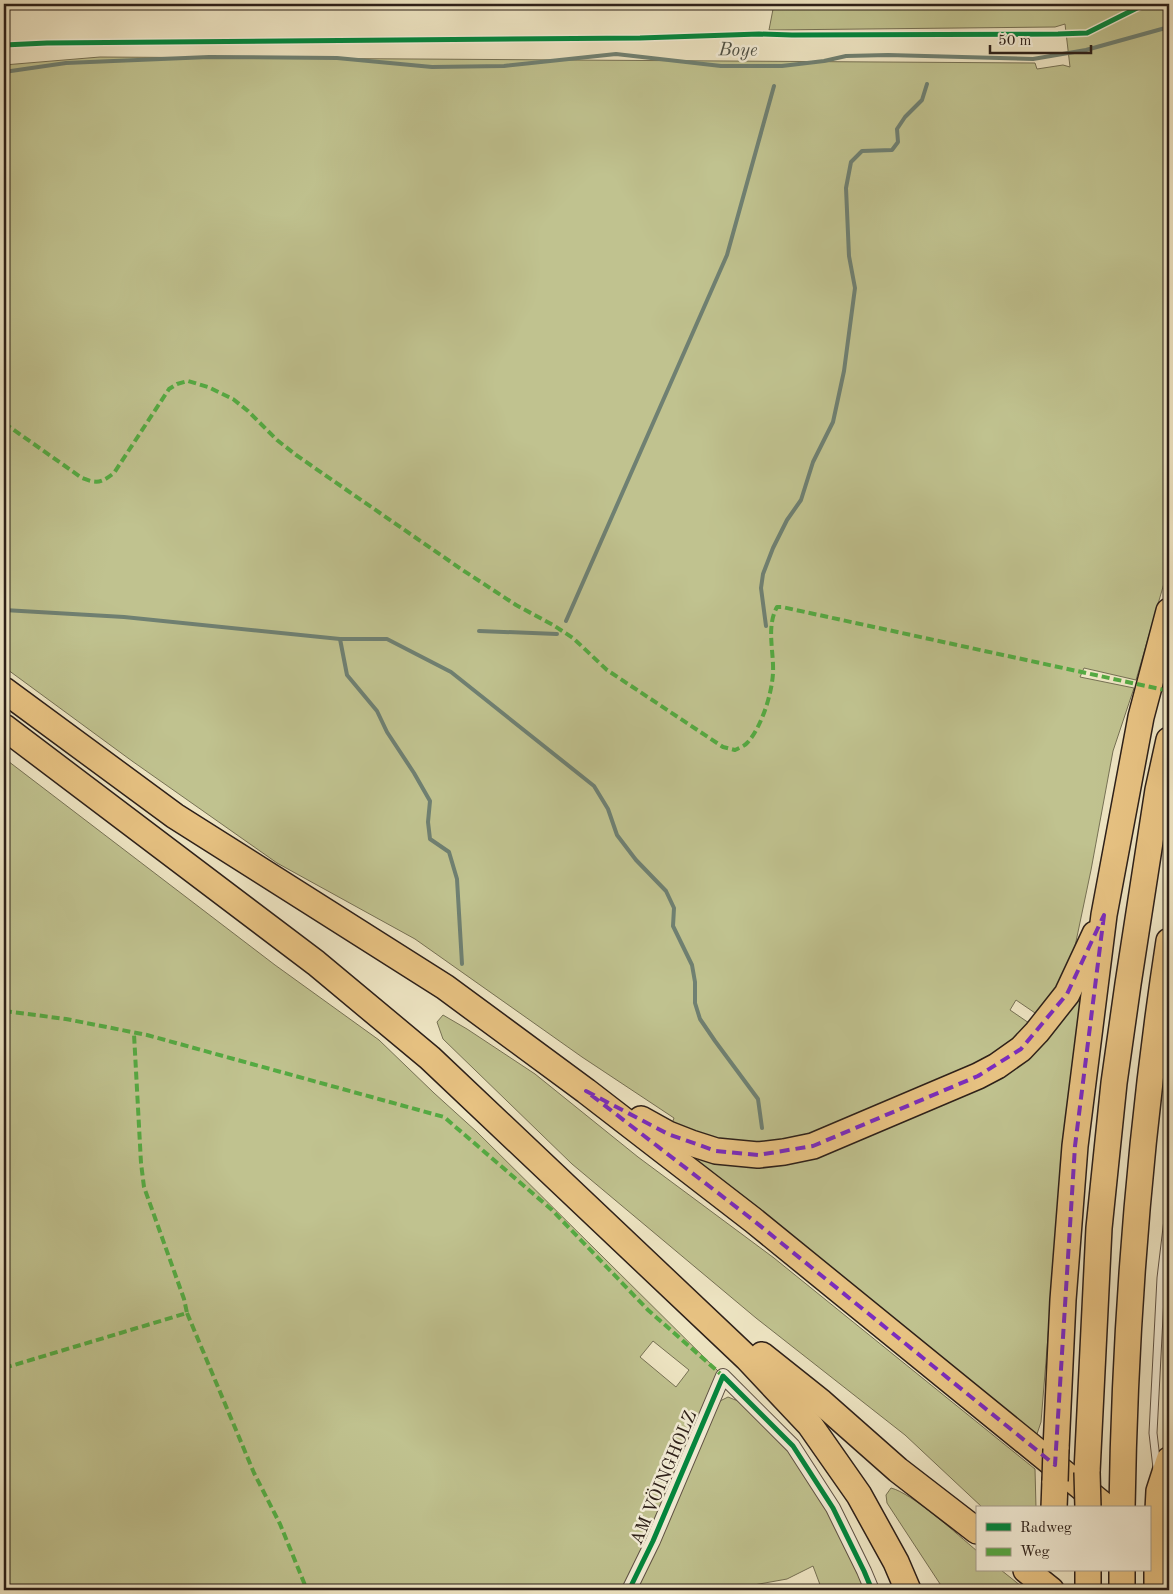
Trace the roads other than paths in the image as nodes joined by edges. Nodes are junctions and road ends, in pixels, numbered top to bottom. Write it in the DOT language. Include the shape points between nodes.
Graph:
graph roads {
  1 [pos="1169,611"];
  2 [pos="4,690"];
  3 [pos="4,727"];
  4 [pos="1169,740"];
  5 [pos="1104,915"];
  6 [pos="1169,941"];
  7 [pos="586,1091"];
  8 [pos="1169,1211"];
  9 [pos="654,1270"];
  10 [pos="1046,1449"];
  11 [pos="1169,1460"];
  12 [pos="1159,1491"];
  13 [pos="1054,1506"];
  14 [pos="1088,1506"];
  15 [pos="1117,1506"];
  16 [pos="976,1530"];
  17 [pos="1158,1549"];
  18 [pos="1030,1572"];
  19 [pos="1088,1572"];
  20 [pos="1122,1572"];
  21 [pos="1053,1582"];
  22 [pos="629,1590"];
  23 [pos="872,1590"];
  24 [pos="908,1590"];
  25 [pos="1088,1590"];
  26 [pos="1122,1590"];
  27 [pos="1157,1590"];
  1 -- 5 [label="highway" via="1140,717"];
  2 -- 7 [label="highway" via="175,816 445,987"];
  3 -- 9 [label="highway" via="316,963 381,1017 430,1058"];
  4 -- 14 [label="highway, bridge" via="1158,790 1113,1093 1099,1228"];
  5 -- 7 [label="highway" via="1067,994 1020,1049 978,1076 813,1146 758,1155 716,1151 668,1134"];
  5 -- 10 [label="highway" via="1075,1146 1063,1300"];
  6 -- 15 [label="highway" via="1137,1191"];
  7 -- 10 [label="highway"];
  8 -- 12 [label="lane" via="1161,1278 1153,1433"];
  9 -- 16 [label="highway"];
  9 -- 24 [label="highway" via="748,1358 810,1425 859,1495"];
  10 -- 13 [label="highway, bridge" via="1055,1482"];
  10 -- 15 [label="highway"];
  11 -- 12 [label="highway"];
  12 -- 17 [label="highway"];
  17 -- 27 [label="highway"];
  18 -- 21 [label="highway"];
  19 -- 25 [label="highway"];
  20 -- 26 [label="highway"];
  22 -- 23 [label="street, AM VÖINGHOLZ" via="723,1376 792,1446 833,1508"];
}
